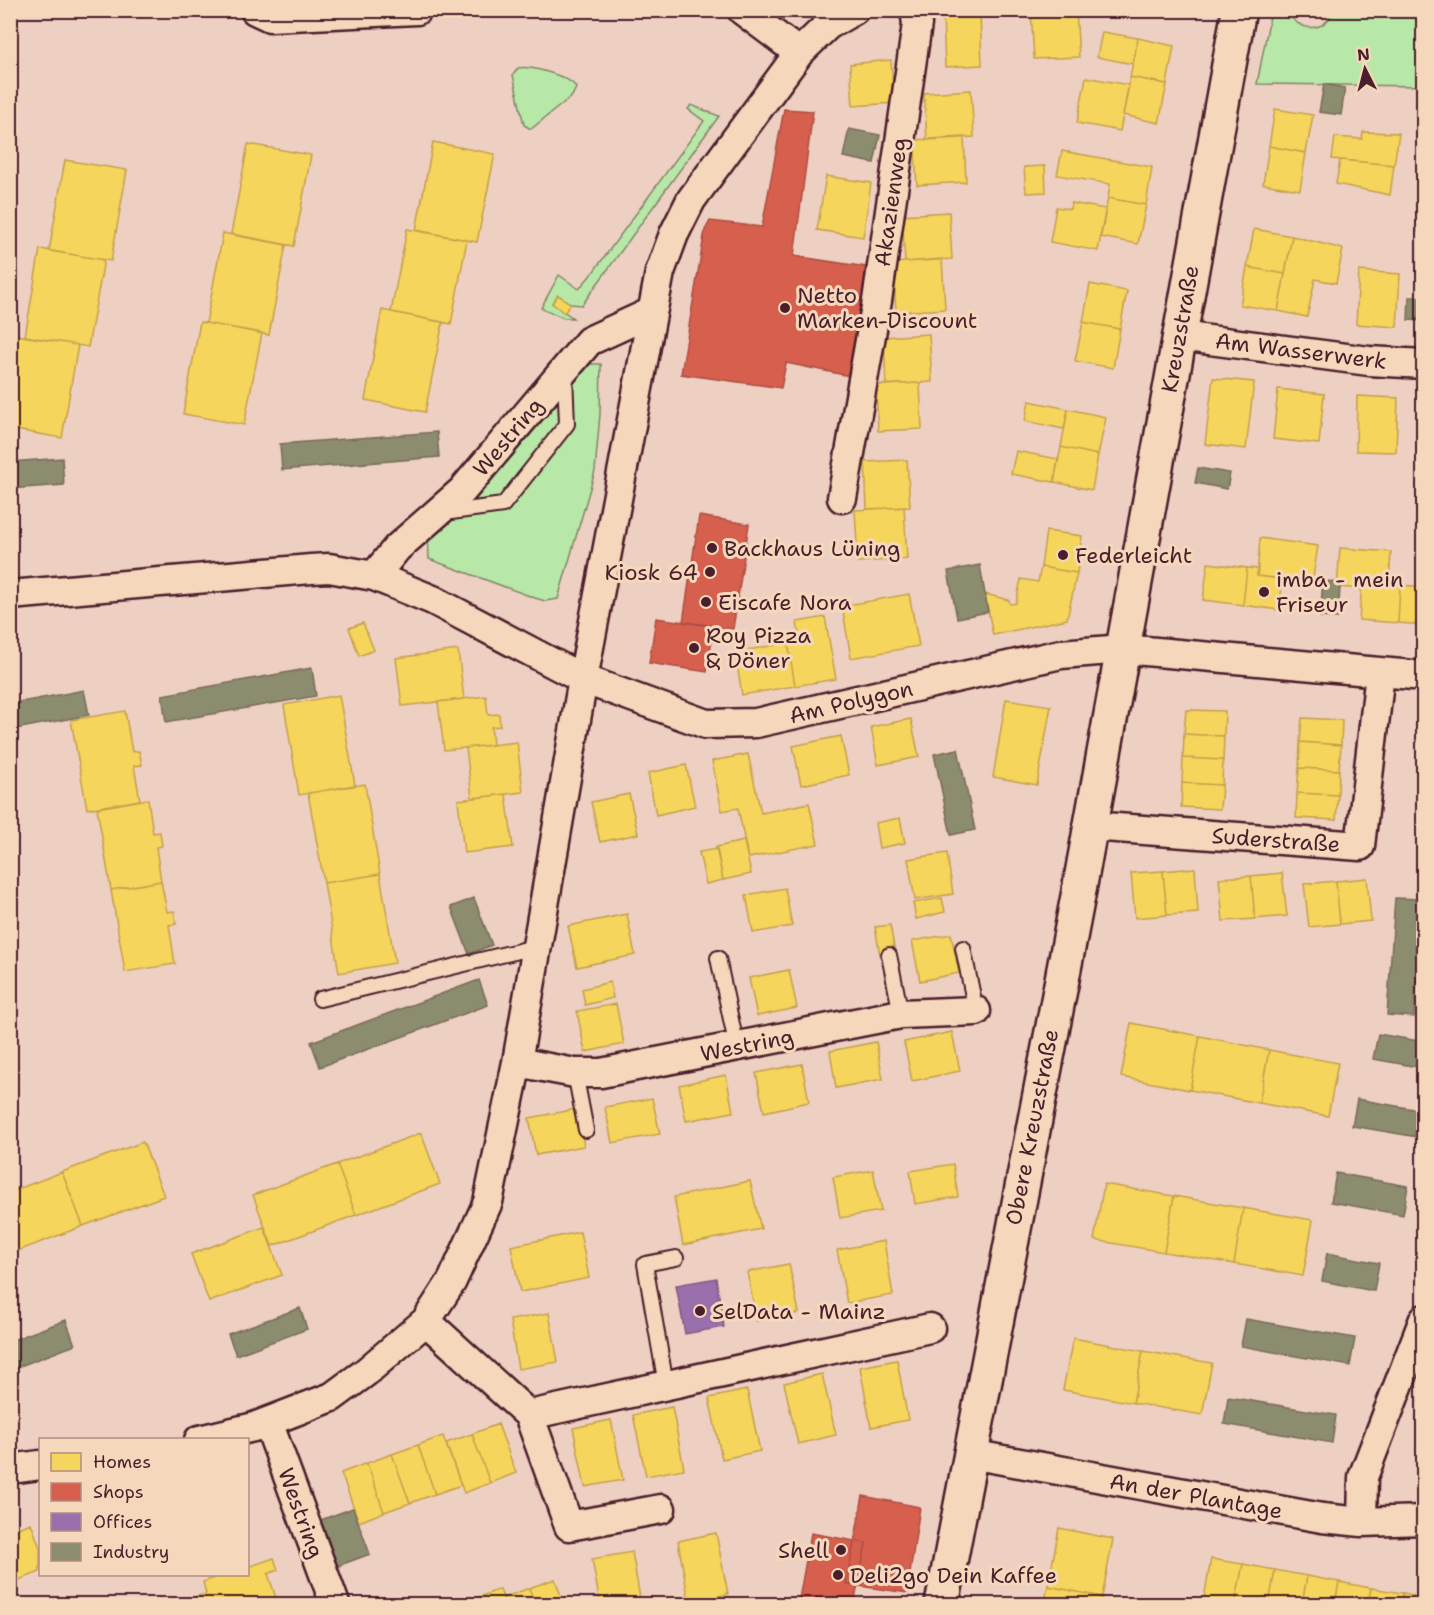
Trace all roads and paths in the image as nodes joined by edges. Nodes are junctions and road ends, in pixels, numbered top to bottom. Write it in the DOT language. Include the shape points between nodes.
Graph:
graph roads {
  1 [pos="255,10"];
  2 [pos="417,10"];
  3 [pos="742,10"];
  4 [pos="854,10"];
  5 [pos="915,10"];
  6 [pos="1239,10"];
  7 [pos="799,53"];
  8 [pos="652,312"];
  9 [pos="1179,336"];
  10 [pos="1424,364"];
  11 [pos="565,370"];
  12 [pos="842,498"];
  13 [pos="435,514"];
  14 [pos="374,576"];
  15 [pos="10,595"];
  16 [pos="1123,649"];
  17 [pos="1380,673"];
  18 [pos="1424,676"];
  19 [pos="583,679"];
  20 [pos="1089,826"];
  21 [pos="539,946"];
  22 [pos="963,948"];
  23 [pos="889,955"];
  24 [pos="718,958"];
  25 [pos="320,999"];
  26 [pos="976,1011"];
  27 [pos="901,1014"];
  28 [pos="737,1048"];
  29 [pos="518,1062"];
  30 [pos="575,1073"];
  31 [pos="586,1130"];
  32 [pos="676,1258"];
  33 [pos="1424,1319"];
  34 [pos="426,1321"];
  35 [pos="930,1328"];
  36 [pos="666,1385"];
  37 [pos="529,1415"];
  38 [pos="268,1422"];
  39 [pos="207,1438"];
  40 [pos="970,1454"];
  41 [pos="39,1465"];
  42 [pos="10,1469"];
  43 [pos="661,1509"];
  44 [pos="1424,1520"];
  45 [pos="1362,1522"];
  46 [pos="335,1605"];
  47 [pos="942,1605"];
  1 -- 2 [label="street" via="270,17"];
  3 -- 7 [label="street"];
  4 -- 7 [label="street" via="828,25"];
  5 -- 12 [label="street, Akazienweg" via="917,24 878,300"];
  6 -- 9 [label="street, Kreuzstraße"];
  7 -- 8 [label="street" via="691,200 660,273"];
  8 -- 11 [label="street, Westring" via="590,341"];
  8 -- 19 [label="street"];
  9 -- 10 [label="street, Am Wasserwerk" via="1369,361"];
  9 -- 16 [label="street, Kreuzstraße"];
  11 -- 13 [label="street, Westring" via="462,491"];
  11 -- 13 [label="lane" via="567,424 503,505"];
  13 -- 14 [label="street, Westring" via="397,548"];
  14 -- 15 [label="street" via="329,568"];
  14 -- 19 [label="street" via="433,600"];
  16 -- 17 [label="street"];
  16 -- 19 [label="street, Am Polygon" via="1061,654 756,723 732,725 706,724"];
  16 -- 20 [label="street, Obere Kreuzstraße"];
  17 -- 18 [label="street"];
  17 -- 20 [label="street, Suderstraße" via="1360,846"];
  19 -- 21 [label="street"];
  20 -- 40 [label="street, Obere Kreuzstraße"];
  21 -- 25 [label="lane"];
  21 -- 29 [label="street"];
  22 -- 26 [label="lane"];
  23 -- 27 [label="lane"];
  24 -- 28 [label="lane"];
  26 -- 27 [label="street, Westring"];
  27 -- 28 [label="street, Westring"];
  28 -- 30 [label="street, Westring" via="602,1073"];
  29 -- 30 [label="street, Westring"];
  29 -- 34 [label="street" via="488,1202 452,1281"];
  30 -- 31 [label="lane"];
  32 -- 36 [label="lane" via="645,1264"];
  33 -- 45 [label="street" via="1363,1477"];
  34 -- 37 [label="street"];
  34 -- 38 [label="street" via="332,1396"];
  35 -- 36 [label="street"];
  36 -- 37 [label="street"];
  37 -- 43 [label="street" via="569,1526"];
  38 -- 39 [label="street"];
  38 -- 46 [label="street, Westring"];
  40 -- 45 [label="street, An der Plantage"];
  40 -- 47 [label="street, Obere Kreuzstraße"];
  41 -- 42 [label="street"];
  44 -- 45 [label="street, An der Plantage"];
}
